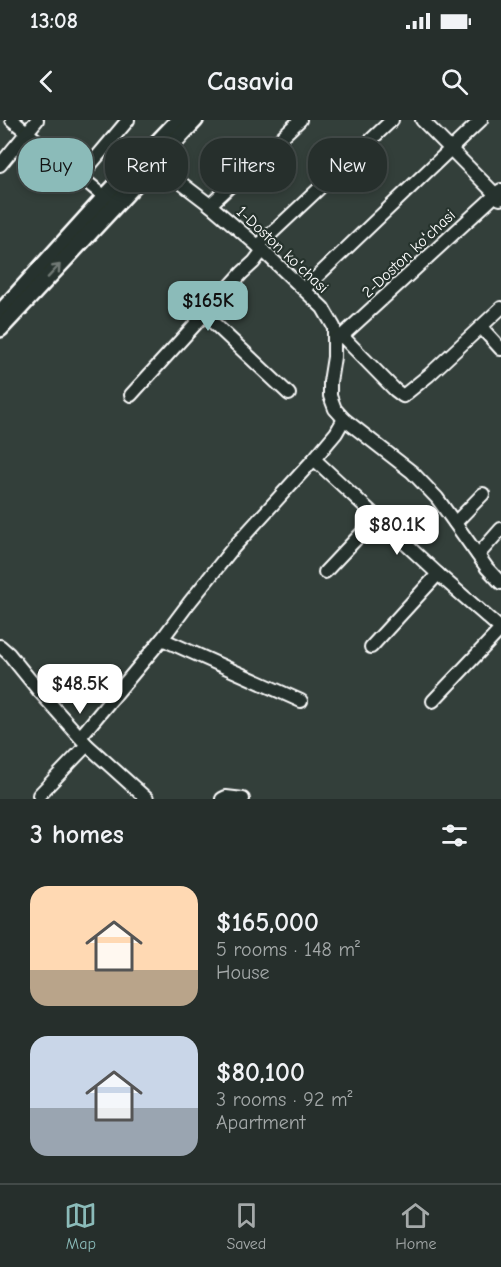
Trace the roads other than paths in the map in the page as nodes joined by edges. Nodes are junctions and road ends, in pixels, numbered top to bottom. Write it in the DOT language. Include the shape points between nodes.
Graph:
graph roads {
  1 [pos="12,120"];
  2 [pos="37,120"];
  3 [pos="128,120"];
  4 [pos="179,120"];
  5 [pos="195,120"];
  6 [pos="300,120"];
  7 [pos="392,120"];
  8 [pos="422,120"];
  9 [pos="481,120"];
  10 [pos="27,133"];
  11 [pos="33,138"];
  12 [pos="178,138"];
  13 [pos="451,148"];
  14 [pos="93,162"];
  15 [pos="0,165"];
  16 [pos="93,187"];
  17 [pos="188,188"];
  18 [pos="128,192"];
  19 [pos="499,195"];
  20 [pos="105,197"];
  21 [pos="210,205"];
  22 [pos="260,248"];
  23 [pos="304,289"];
  24 [pos="501,308"];
  25 [pos="0,313"];
  26 [pos="204,314"];
  27 [pos="481,327"];
  28 [pos="0,329"];
  29 [pos="338,337"];
  30 [pos="501,349"];
  31 [pos="289,394"];
  32 [pos="131,395"];
  33 [pos="344,419"];
  34 [pos="314,459"];
  35 [pos="483,494"];
  36 [pos="378,517"];
  37 [pos="455,523"];
  38 [pos="501,529"];
  39 [pos="478,555"];
  40 [pos="325,572"];
  41 [pos="438,574"];
  42 [pos="501,583"];
  43 [pos="501,629"];
  44 [pos="162,639"];
  45 [pos="0,646"];
  46 [pos="371,647"];
  47 [pos="301,701"];
  48 [pos="433,701"];
  49 [pos="84,741"];
  50 [pos="39,795"];
  51 [pos="147,799"];
  52 [pos="222,799"];
  53 [pos="243,799"];
  1 -- 10 [label="street"];
  2 -- 10 [label="street"];
  3 -- 14 [label="street"];
  4 -- 20 [label="main road"];
  5 -- 12 [label="main road"];
  6 -- 21 [label="street"];
  7 -- 22 [label="street"];
  8 -- 13 [label="street, 2-Doston koʻchasi"];
  9 -- 13 [label="street"];
  10 -- 11 [label="street"];
  10 -- 15 [label="street"];
  13 -- 19 [label="street, 2-Doston koʻchasi"];
  13 -- 23 [label="street"];
  16 -- 20 [label="street"];
  17 -- 21 [label="street, 1-Doston koʻchasi"];
  28 -- 18 [label="main road, one-way"];
  19 -- 29 [label="street, 2-Doston koʻchasi"];
  20 -- 25 [label="main road"];
  21 -- 22 [label="street, 1-Doston koʻchasi"];
  22 -- 23 [label="street, 1-Doston koʻchasi"];
  22 -- 26 [label="street" via="254,262"];
  23 -- 29 [label="street, 1-Doston koʻchasi" via="323,308"];
  24 -- 27 [label="street"];
  26 -- 31 [label="street"];
  26 -- 32 [label="street"];
  27 -- 29 [label="street" via="403,396"];
  27 -- 30 [label="street"];
  29 -- 33 [label="street, 1-Doston koʻchasi" via="330,396"];
  33 -- 34 [label="street"];
  33 -- 37 [label="street" via="412,472 438,498"];
  34 -- 36 [label="street"];
  34 -- 44 [label="street" via="233,548"];
  35 -- 37 [label="street"];
  36 -- 40 [label="street"];
  36 -- 41 [label="street"];
  37 -- 39 [label="street"];
  38 -- 39 [label="street"];
  39 -- 42 [label="street"];
  41 -- 43 [label="street"];
  41 -- 46 [label="street"];
  43 -- 48 [label="street"];
  44 -- 47 [label="street"];
  44 -- 49 [label="street"];
  45 -- 49 [label="street"];
  49 -- 50 [label="street"];
  49 -- 51 [label="street"];
  52 -- 53 [label="street"];
}
